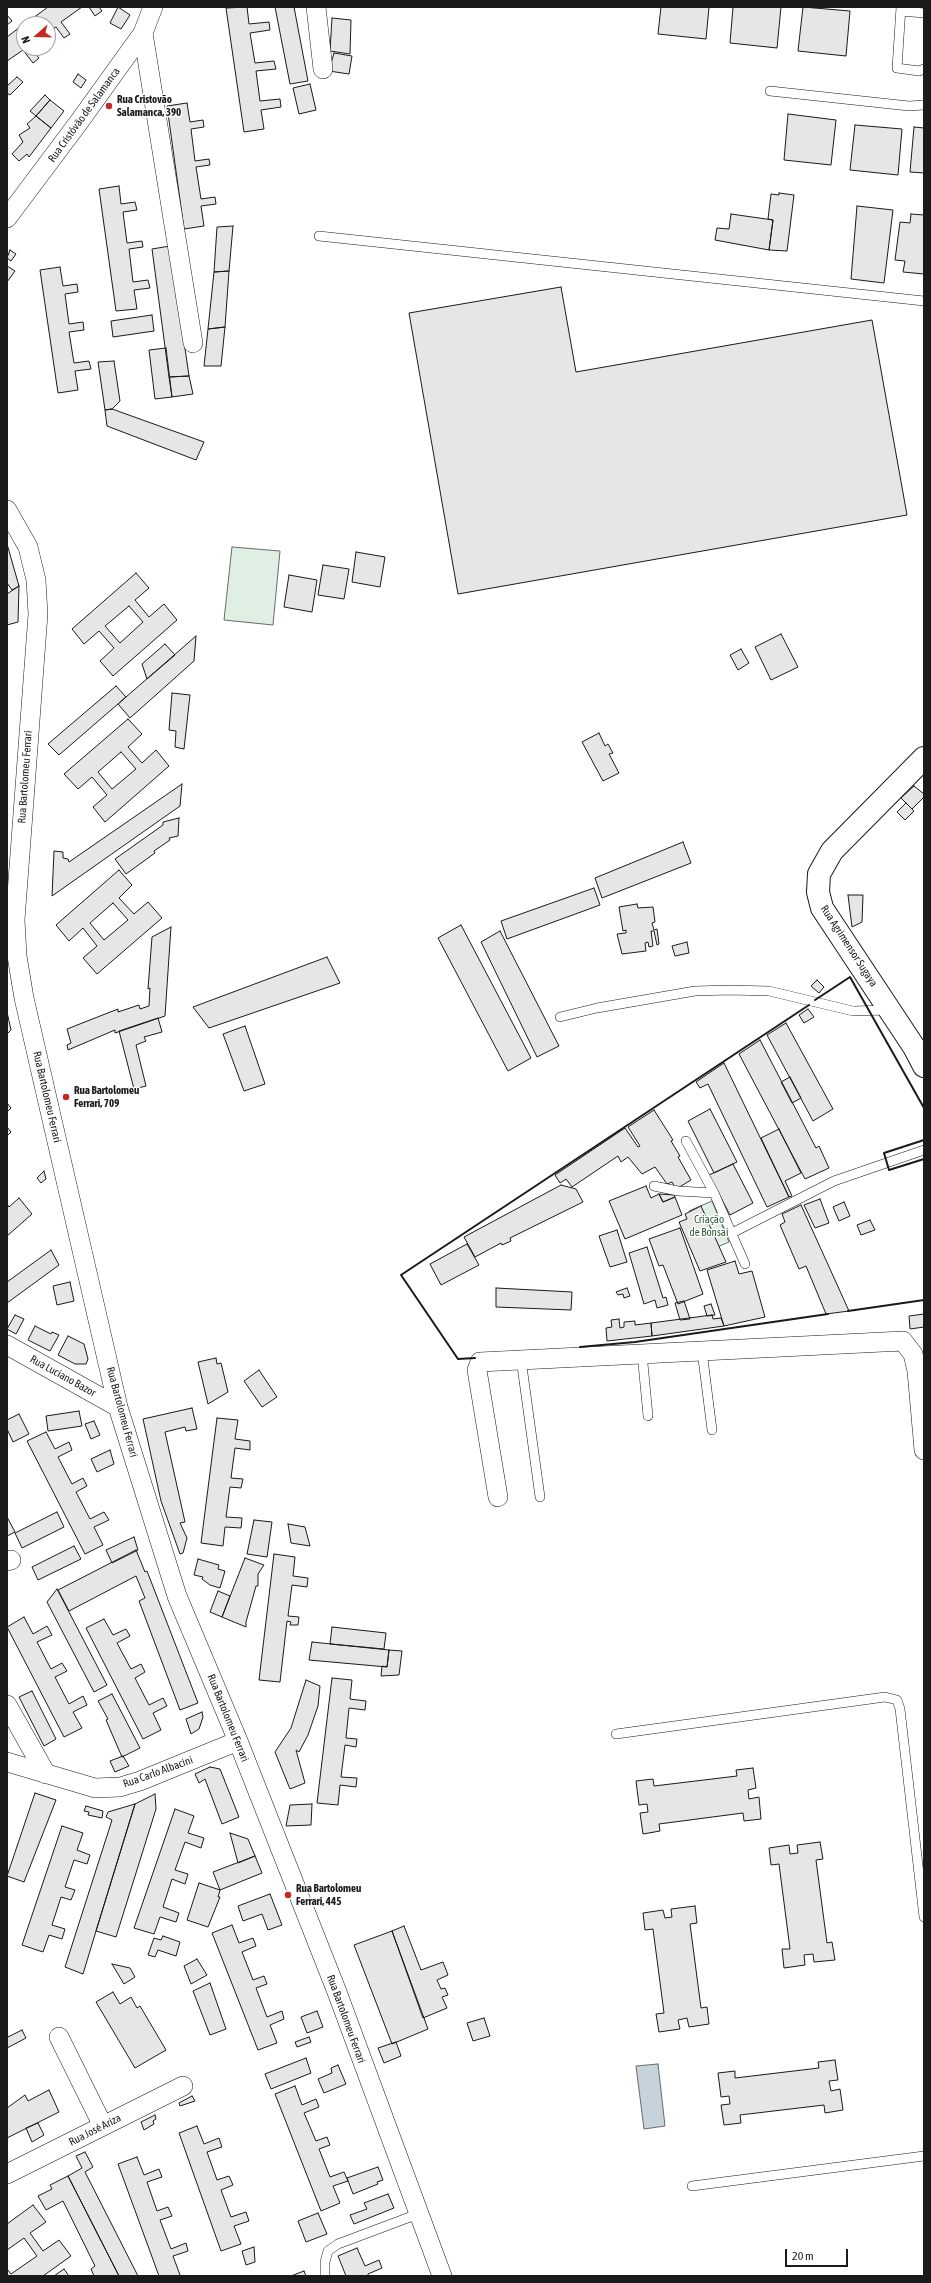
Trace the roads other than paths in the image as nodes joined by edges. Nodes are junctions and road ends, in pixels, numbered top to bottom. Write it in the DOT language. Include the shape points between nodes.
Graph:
graph roads {
  1 [pos="153,7"];
  2 [pos="316,7"];
  3 [pos="901,9"];
  4 [pos="924,13"];
  5 [pos="143,33"];
  6 [pos="323,68"];
  7 [pos="924,69"];
  8 [pos="770,92"];
  9 [pos="924,105"];
  10 [pos="7,218"];
  11 [pos="319,236"];
  12 [pos="924,301"];
  13 [pos="193,343"];
  14 [pos="7,510"];
  15 [pos="924,758"];
  16 [pos="890,1010"];
  17 [pos="560,1017"];
  18 [pos="924,1066"];
  19 [pos="686,1141"];
  20 [pos="924,1150"];
  21 [pos="654,1186"];
  22 [pos="714,1194"];
  23 [pos="732,1233"];
  24 [pos="745,1264"];
  25 [pos="7,1345"];
  26 [pos="702,1351"];
  27 [pos="642,1354"];
  28 [pos="521,1359"];
  29 [pos="118,1407"];
  30 [pos="648,1416"];
  31 [pos="712,1430"];
  32 [pos="924,1450"];
  33 [pos="498,1497"];
  34 [pos="540,1497"];
  35 [pos="7,1704"];
  36 [pos="616,1734"];
  37 [pos="238,1741"];
  38 [pos="7,1762"];
  39 [pos="46,1774"];
  40 [pos="924,1917"];
  41 [pos="59,2037"];
  42 [pos="183,2086"];
  43 [pos="103,2126"];
  44 [pos="924,2156"];
  45 [pos="7,2174"];
  46 [pos="692,2186"];
  47 [pos="418,2214"];
  48 [pos="325,2276"];
  49 [pos="442,2276"];
  1 -- 5 [label="street, Rua Cristóvão de Salamanca"];
  2 -- 6 [label="street"];
  3 -- 4 [label="lane"];
  3 -- 7 [label="lane" via="896,68 919,71"];
  5 -- 10 [label="street, Rua Cristóvão de Salamanca"];
  5 -- 13 [label="street"];
  8 -- 9 [label="lane" via="909,106"];
  11 -- 12 [label="lane"];
  14 -- 29 [label="street, Rua Bartolomeu Ferrari" via="28,547 36,580 38,614 15,920 17,956 24,998"];
  15 -- 16 [label="main road, Rua Agrimensor Sugaya" via="832,851 818,874 818,892 822,908"];
  16 -- 17 [label="lane" via="853,1011 769,992 729,990 688,992"];
  16 -- 18 [label="main road, Rua Agrimensor Sugaya"];
  19 -- 22 [label="lane"];
  20 -- 23 [label="lane" via="834,1181"];
  21 -- 22 [label="lane"];
  22 -- 23 [label="lane"];
  23 -- 24 [label="lane"];
  25 -- 29 [label="street, Rua Luciano Bazor"];
  26 -- 27 [label="street"];
  26 -- 31 [label="lane"];
  26 -- 32 [label="street" via="903,1341 913,1354 917,1371"];
  27 -- 28 [label="street"];
  27 -- 30 [label="lane"];
  28 -- 33 [label="street" via="480,1362 477,1370"];
  28 -- 34 [label="lane"];
  29 -- 37 [label="street, Rua Bartolomeu Ferrari" via="177,1596"];
  35 -- 39 [label="street"];
  36 -- 40 [label="lane" via="885,1697 897,1700"];
  37 -- 39 [label="street, Rua Carlo Albacini" via="120,1787 95,1788"];
  37 -- 47 [label="street, Rua Bartolomeu Ferrari" via="337,1992"];
  38 -- 39 [label="street, Rua Carlo Albacini"];
  41 -- 43 [label="street"];
  42 -- 43 [label="street, Rua José Ariza"];
  43 -- 45 [label="street, Rua José Ariza"];
  44 -- 46 [label="lane"];
  47 -- 48 [label="lane" via="338,2244 328,2251"];
  47 -- 49 [label="street, Rua Bartolomeu Ferrari"];
}
